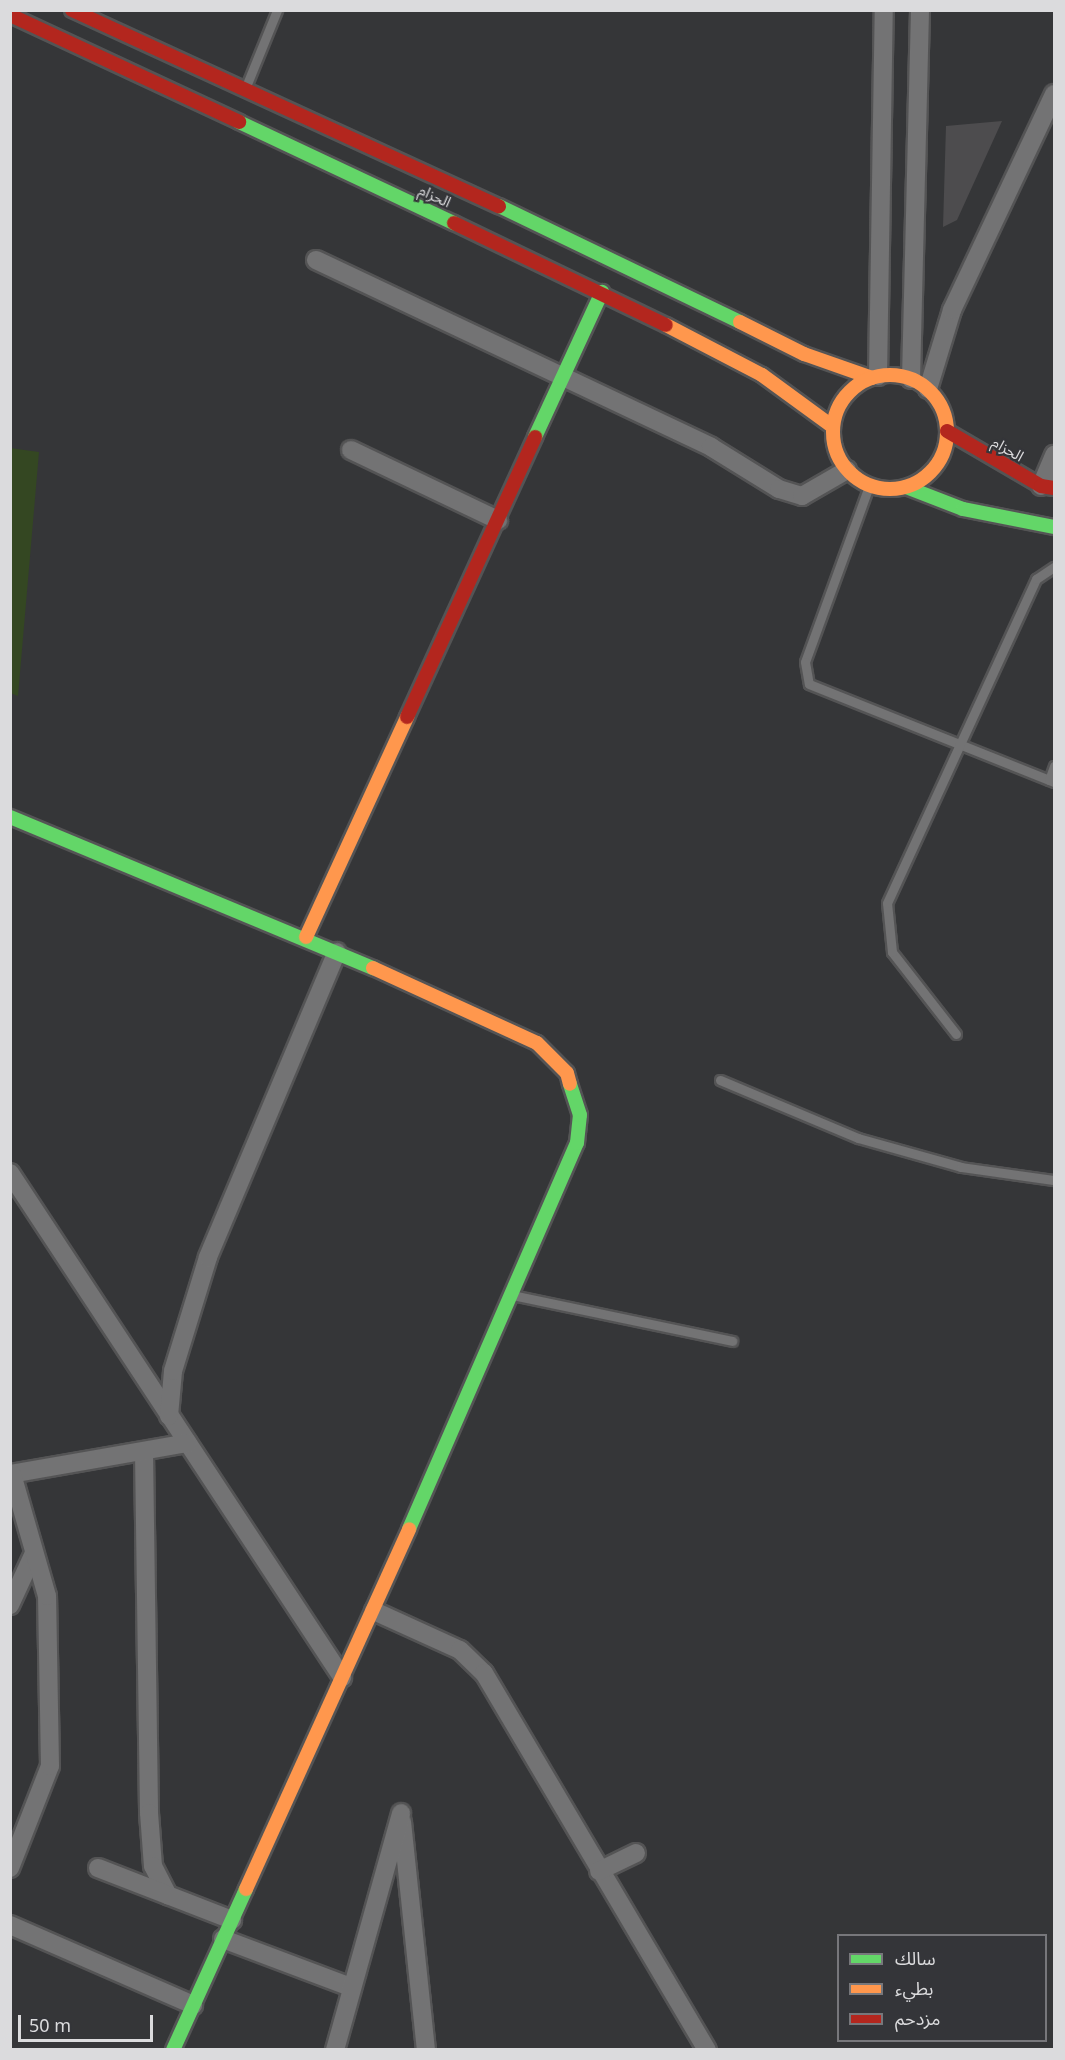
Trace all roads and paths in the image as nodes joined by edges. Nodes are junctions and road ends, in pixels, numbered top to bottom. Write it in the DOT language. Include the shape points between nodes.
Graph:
graph roads {
  1 [pos="72,10"];
  2 [pos="277,10"];
  3 [pos="884,10"];
  4 [pos="920,10"];
  5 [pos="10,15"];
  6 [pos="243,92"];
  7 [pos="1054,94"];
  8 [pos="597,252"];
  9 [pos="316,260"];
  10 [pos="583,283"];
  11 [pos="602,292"];
  12 [pos="563,376"];
  13 [pos="875,377"];
  14 [pos="911,379"];
  15 [pos="928,389"];
  16 [pos="833,427"];
  17 [pos="948,431"];
  18 [pos="351,450"];
  19 [pos="1054,455"];
  20 [pos="847,470"];
  21 [pos="869,486"];
  22 [pos="906,487"];
  23 [pos="1048,487"];
  24 [pos="498,520"];
  25 [pos="1054,527"];
  26 [pos="1054,567"];
  27 [pos="960,745"];
  28 [pos="1054,766"];
  29 [pos="1052,781"];
  30 [pos="10,817"];
  31 [pos="306,937"];
  32 [pos="337,952"];
  33 [pos="956,1034"];
  34 [pos="720,1080"];
  35 [pos="10,1173"];
  36 [pos="1054,1180"];
  37 [pos="515,1296"];
  38 [pos="732,1341"];
  39 [pos="169,1416"];
  40 [pos="187,1443"];
  41 [pos="144,1452"];
  42 [pos="11,1474"];
  43 [pos="34,1553"];
  44 [pos="10,1605"];
  45 [pos="374,1611"];
  46 [pos="342,1677"];
  47 [pos="636,1853"];
  48 [pos="10,1868"];
  49 [pos="98,1868"];
  50 [pos="599,1871"];
  51 [pos="168,1895"];
  52 [pos="232,1920"];
  53 [pos="10,1925"];
  54 [pos="223,1939"];
  55 [pos="351,1987"];
  56 [pos="194,2005"];
  57 [pos="173,2049"];
  58 [pos="335,2049"];
  59 [pos="426,2049"];
  60 [pos="707,2049"];
  1 -- 6 [label="main road, الحزام"];
  2 -- 6 [label="lane"];
  3 -- 13 [label="street"];
  4 -- 14 [label="street"];
  5 -- 10 [label="main road, الحزام"];
  6 -- 8 [label="main road, الحزام"];
  7 -- 15 [label="street" via="952,310"];
  8 -- 10 [label="main road"];
  8 -- 13 [label="main road, الحزام" via="804,354"];
  9 -- 12 [label="street"];
  10 -- 11 [label="main road, الحزام"];
  11 -- 12 [label="main road"];
  11 -- 16 [label="main road, الحزام" via="762,375"];
  12 -- 20 [label="street" via="711,447 790,493 815,492"];
  12 -- 24 [label="main road"];
  13 -- 14 [label="main road"];
  13 -- 16 [label="main road" via="845,397"];
  14 -- 15 [label="main road"];
  15 -- 17 [label="main road" via="942,408"];
  16 -- 20 [label="main road"];
  17 -- 22 [label="main road" via="936,466"];
  17 -- 23 [label="main road, الحزام"];
  18 -- 24 [label="street"];
  19 -- 23 [label="street"];
  20 -- 21 [label="main road"];
  21 -- 22 [label="main road"];
  21 -- 27 [label="lane" via="805,662 806,677 821,693"];
  22 -- 25 [label="main road" via="963,509"];
  24 -- 31 [label="main road"];
  26 -- 27 [label="lane" via="1036,579"];
  27 -- 29 [label="lane"];
  27 -- 33 [label="lane" via="891,888 885,920 901,967"];
  28 -- 29 [label="lane"];
  30 -- 31 [label="main road"];
  31 -- 32 [label="main road"];
  32 -- 37 [label="main road" via="537,1042 567,1073 580,1114 577,1143"];
  32 -- 39 [label="street" via="208,1257 173,1371"];
  34 -- 36 [label="lane" via="858,1138 961,1167"];
  35 -- 39 [label="street"];
  37 -- 38 [label="lane"];
  37 -- 45 [label="main road"];
  39 -- 40 [label="street"];
  40 -- 41 [label="street"];
  40 -- 46 [label="street"];
  41 -- 42 [label="street"];
  41 -- 51 [label="street" via="149,1813 153,1866"];
  42 -- 43 [label="street"];
  43 -- 44 [label="street"];
  43 -- 48 [label="street" via="50,1634 50,1766"];
  45 -- 46 [label="main road"];
  45 -- 50 [label="street" via="474,1659"];
  46 -- 52 [label="main road"];
  47 -- 50 [label="street"];
  49 -- 51 [label="street"];
  50 -- 60 [label="street"];
  51 -- 52 [label="street"];
  52 -- 54 [label="main road"];
  53 -- 56 [label="street"];
  54 -- 55 [label="street"];
  54 -- 56 [label="main road"];
  55 -- 58 [label="street"];
  55 -- 59 [label="street" via="401,1813"];
  56 -- 57 [label="main road"];
}
